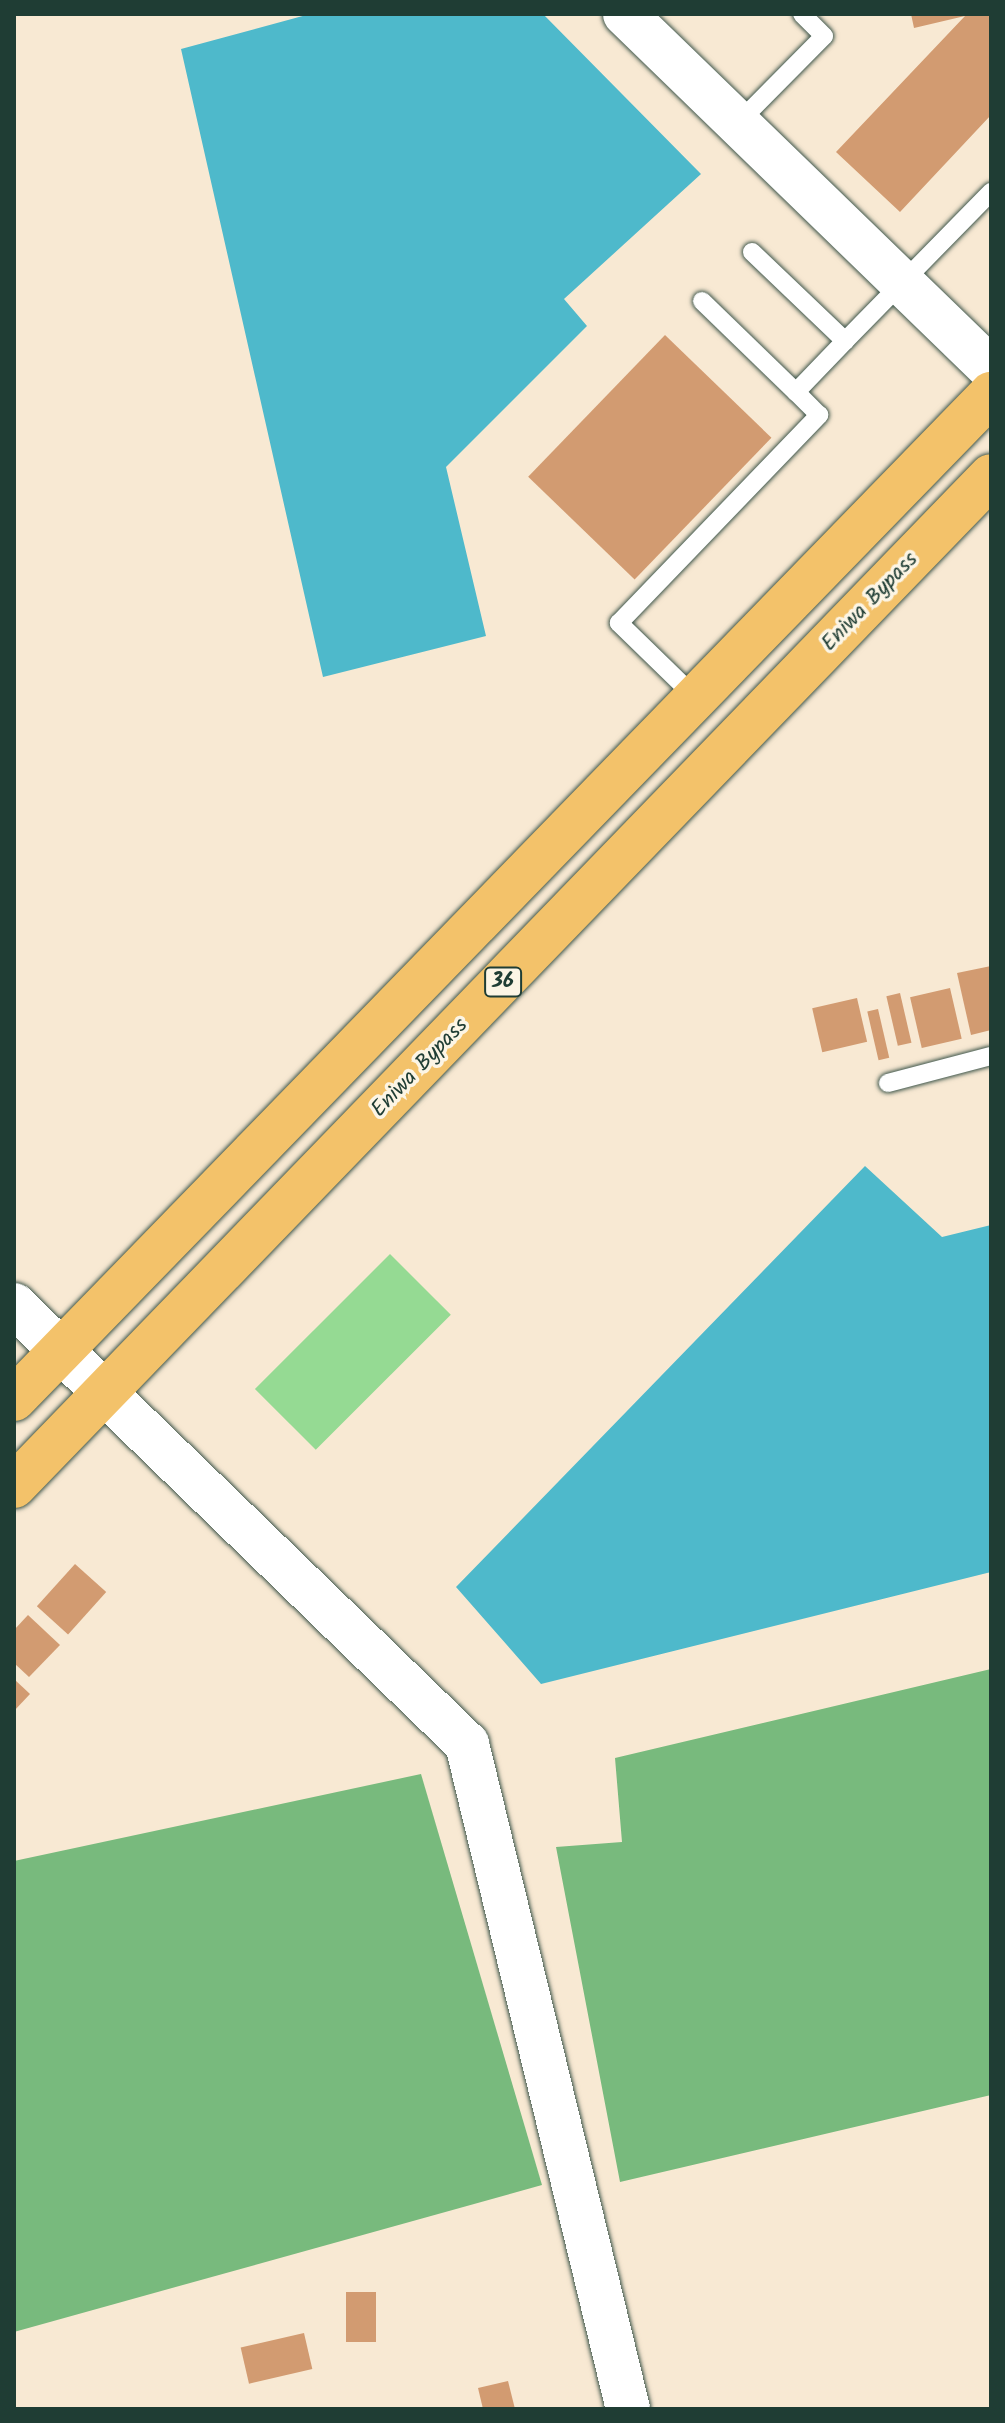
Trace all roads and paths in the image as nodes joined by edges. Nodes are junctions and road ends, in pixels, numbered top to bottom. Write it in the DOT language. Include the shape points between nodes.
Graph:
graph roads {
  1 [pos="625,14"];
  2 [pos="802,14"];
  3 [pos="738,123"];
  4 [pos="991,192"];
  5 [pos="752,252"];
  6 [pos="901,282"];
  7 [pos="702,301"];
  8 [pos="845,341"];
  9 [pos="991,369"];
  10 [pos="796,392"];
  11 [pos="991,394"];
  12 [pos="991,476"];
  13 [pos="694,696"];
  14 [pos="991,1056"];
  15 [pos="888,1083"];
  16 [pos="14,1305"];
  17 [pos="62,1349"];
  18 [pos="105,1394"];
  19 [pos="14,1399"];
  20 [pos="14,1486"];
  21 [pos="628,2409"];
  1 -- 3 [label="street"];
  2 -- 3 [label="lane" via="824,36"];
  3 -- 6 [label="street"];
  4 -- 6 [label="lane"];
  5 -- 8 [label="lane"];
  6 -- 8 [label="lane"];
  6 -- 9 [label="street"];
  7 -- 10 [label="lane"];
  8 -- 10 [label="lane"];
  10 -- 13 [label="lane" via="819,415 619,623"];
  11 -- 13 [label="highway"];
  12 -- 18 [label="highway, Eniwa Bypass / 36"];
  13 -- 17 [label="highway"];
  14 -- 15 [label="lane"];
  16 -- 17 [label="street"];
  17 -- 18 [label="street"];
  17 -- 19 [label="highway"];
  18 -- 20 [label="highway, Eniwa Bypass / 36"];
  18 -- 21 [label="street" via="467,1744"];
}
